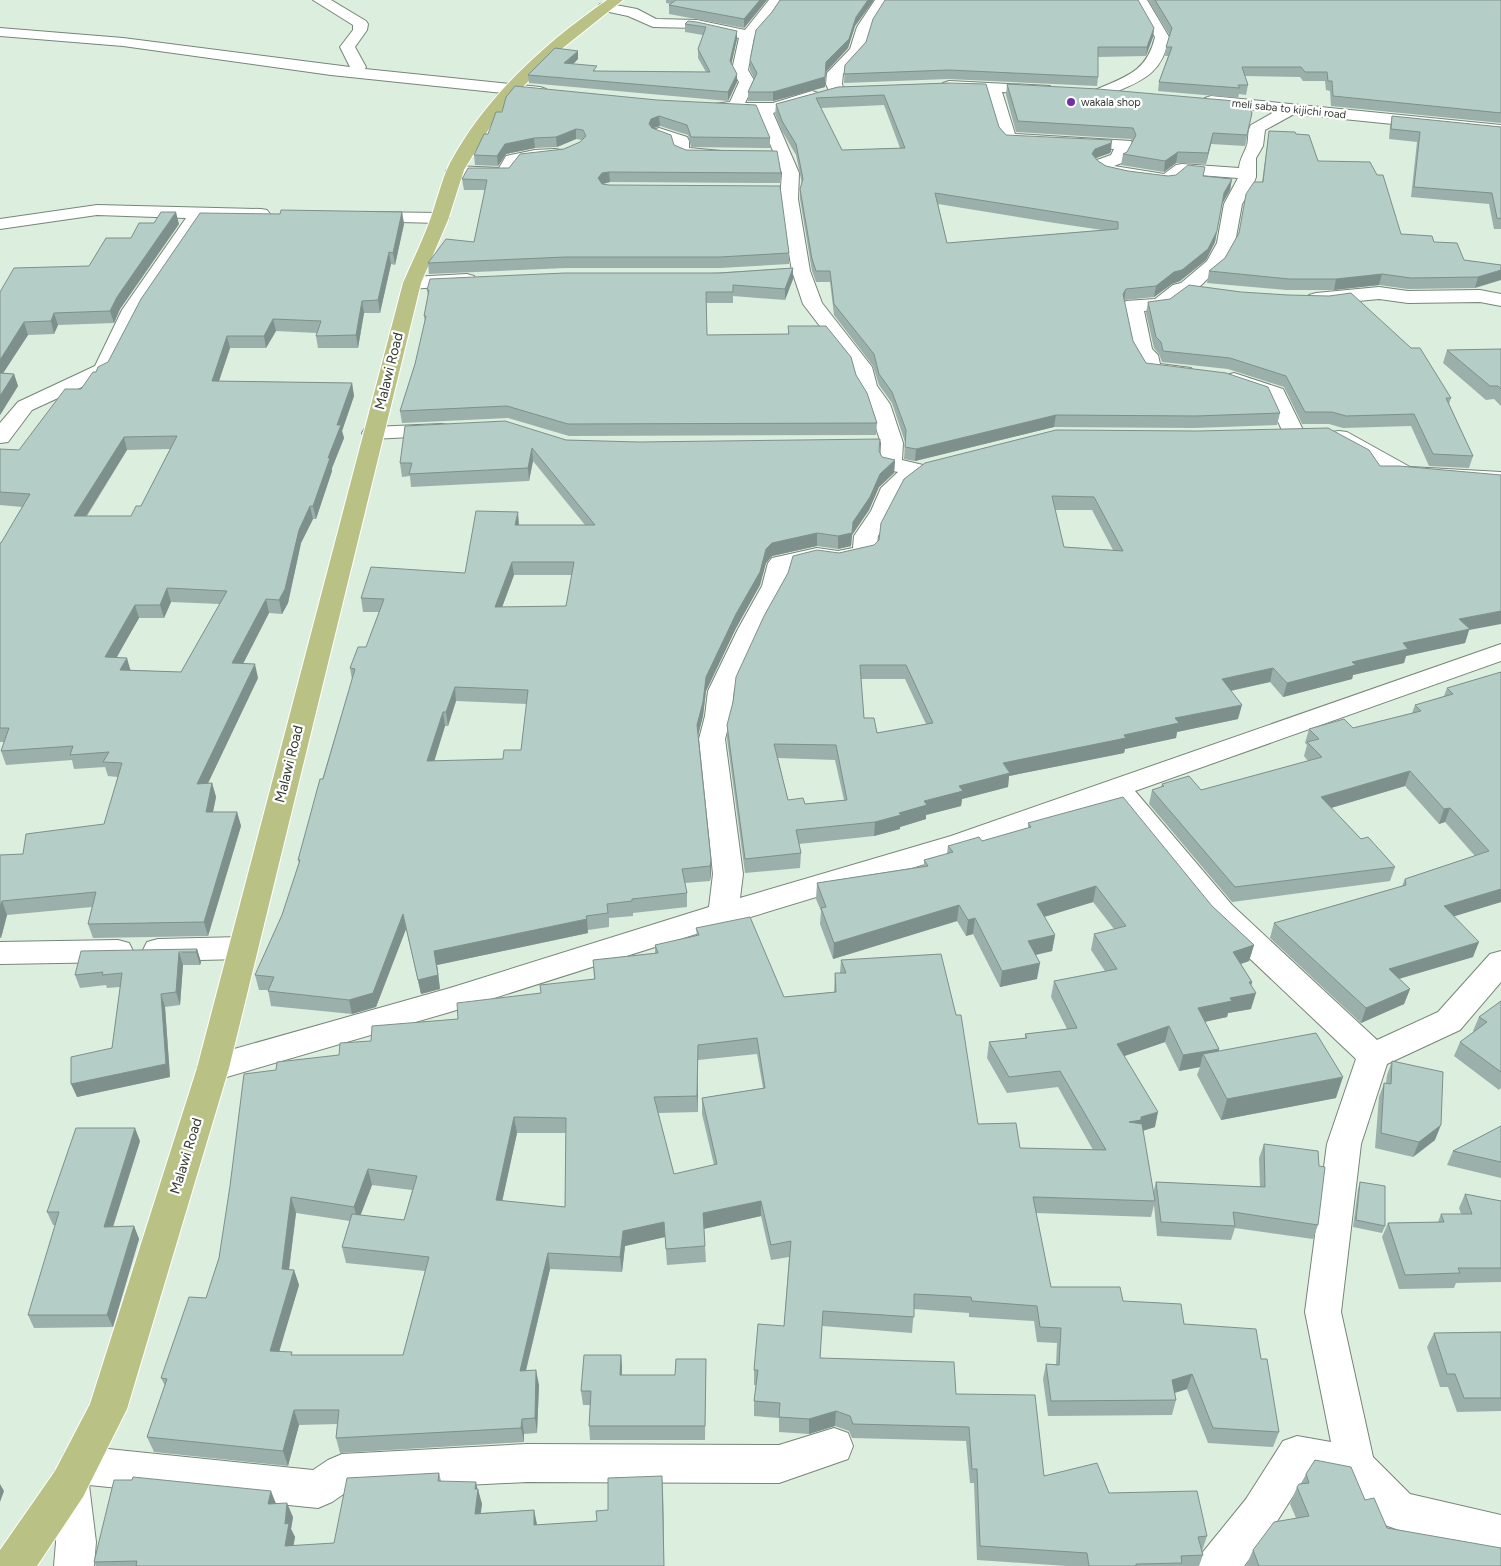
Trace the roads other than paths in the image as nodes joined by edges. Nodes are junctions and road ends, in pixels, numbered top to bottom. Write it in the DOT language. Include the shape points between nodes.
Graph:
graph roads {
  1 [pos="320,0"];
  2 [pos="776,0"];
  3 [pos="882,0"];
  4 [pos="1140,0"];
  5 [pos="610,4"];
  6 [pos="0,32"];
  7 [pos="748,35"];
  8 [pos="356,72"];
  9 [pos="932,86"];
  10 [pos="995,88"];
  11 [pos="511,89"];
  12 [pos="1058,90"];
  13 [pos="1084,92"];
  14 [pos="1102,92"];
  15 [pos="554,93"];
  16 [pos="1131,95"];
  17 [pos="1199,100"];
  18 [pos="703,106"];
  19 [pos="735,108"];
  20 [pos="764,109"];
  21 [pos="1292,109"];
  22 [pos="1501,130"];
  23 [pos="659,133"];
  24 [pos="570,150"];
  25 [pos="728,155"];
  26 [pos="455,172"];
  27 [pos="1247,174"];
  28 [pos="200,212"];
  29 [pos="278,215"];
  30 [pos="345,216"];
  31 [pos="440,218"];
  32 [pos="0,224"];
  33 [pos="489,280"];
  34 [pos="412,283"];
  35 [pos="1187,288"];
  36 [pos="1213,291"];
  37 [pos="1296,298"];
  38 [pos="1501,300"];
  39 [pos="1198,374"];
  40 [pos="1218,376"];
  41 [pos="460,429"];
  42 [pos="373,433"];
  43 [pos="0,436"];
  44 [pos="1501,479"];
  45 [pos="1501,652"];
  46 [pos="1117,788"];
  47 [pos="723,914"];
  48 [pos="242,948"];
  49 [pos="0,953"];
  50 [pos="1501,962"];
  51 [pos="1373,1056"];
  52 [pos="213,1068"];
  53 [pos="834,1446"];
  54 [pos="1355,1466"];
  55 [pos="74,1474"];
  56 [pos="1501,1534"];
  57 [pos="13,1566"];
  58 [pos="74,1566"];
  59 [pos="1217,1566"];
  1 -- 8 [label="street" via="361,24 347,47 358,67"];
  2 -- 7 [label="street"];
  3 -- 20 [label="street" via="864,27 857,50 835,73 834,84 844,89"];
  4 -- 14 [label="street" via="1162,37 1157,56 1147,72"];
  5 -- 7 [label="street" via="653,23 697,24"];
  5 -- 11 [label="main road, Malawi Road" via="550,51"];
  6 -- 8 [label="street" via="123,42"];
  7 -- 19 [label="street" via="740,70 747,82"];
  8 -- 11 [label="street"];
  9 -- 10 [label="street"];
  10 -- 12 [label="street"];
  10 -- 27 [label="street" via="1000,114 1010,139 1125,145 1118,158 1100,165 1114,172 1168,180 1182,169"];
  11 -- 15 [label="street"];
  11 -- 26 [label="main road, Malawi Road" via="469,145"];
  13 -- 14 [label="street"];
  14 -- 16 [label="street"];
  17 -- 21 [label="street, meli saba to kijichi road"];
  18 -- 19 [label="street"];
  19 -- 20 [label="street"];
  20 -- 47 [label="street" via="776,155 790,167 782,190 789,199 792,272 862,367 866,386 879,404 882,443 891,464 924,468 892,488 866,536 864,553 838,558 817,555 780,563 774,586 747,635 722,691 712,739 728,874"];
  21 -- 22 [label="street, meli saba to kijichi road"];
  21 -- 27 [label="street" via="1257,128"];
  23 -- 25 [label="street" via="681,141 683,153"];
  24 -- 26 [label="street" via="512,160 514,162 504,173"];
  26 -- 31 [label="main road, Malawi Road"];
  27 -- 35 [label="street" via="1233,204 1226,243 1214,264"];
  28 -- 29 [label="street"];
  28 -- 32 [label="street" via="97,210"];
  28 -- 43 [label="street" via="132,310 103,370 25,406"];
  30 -- 31 [label="street"];
  31 -- 34 [label="main road, Malawi Road"];
  33 -- 34 [label="street"];
  34 -- 42 [label="main road, Malawi Road"];
  35 -- 36 [label="street"];
  35 -- 39 [label="street" via="1180,289 1160,305 1133,305 1143,352 1148,355 1151,369"];
  37 -- 38 [label="street" via="1326,299 1379,293 1408,297 1480,296"];
  40 -- 44 [label="street" via="1276,393 1299,432 1329,432 1405,473"];
  41 -- 42 [label="street"];
  42 -- 48 [label="main road, Malawi Road"];
  45 -- 46 [label="street"];
  46 -- 47 [label="street" via="962,843"];
  46 -- 51 [label="street" via="1221,912"];
  47 -- 52 [label="street" via="450,1000"];
  48 -- 49 [label="street"];
  48 -- 52 [label="main road, Malawi Road"];
  50 -- 51 [label="street" via="1449,1021"];
  51 -- 54 [label="street" via="1344,1144 1323,1312"];
  52 -- 55 [label="main road, Malawi Road" via="108,1408"];
  53 -- 55 [label="street" via="779,1464 527,1463 342,1473 318,1489"];
  54 -- 56 [label="street" via="1399,1511"];
  54 -- 59 [label="street" via="1297,1454 1238,1543"];
  55 -- 57 [label="main road, Malawi Road"];
  55 -- 58 [label="street"];
}
